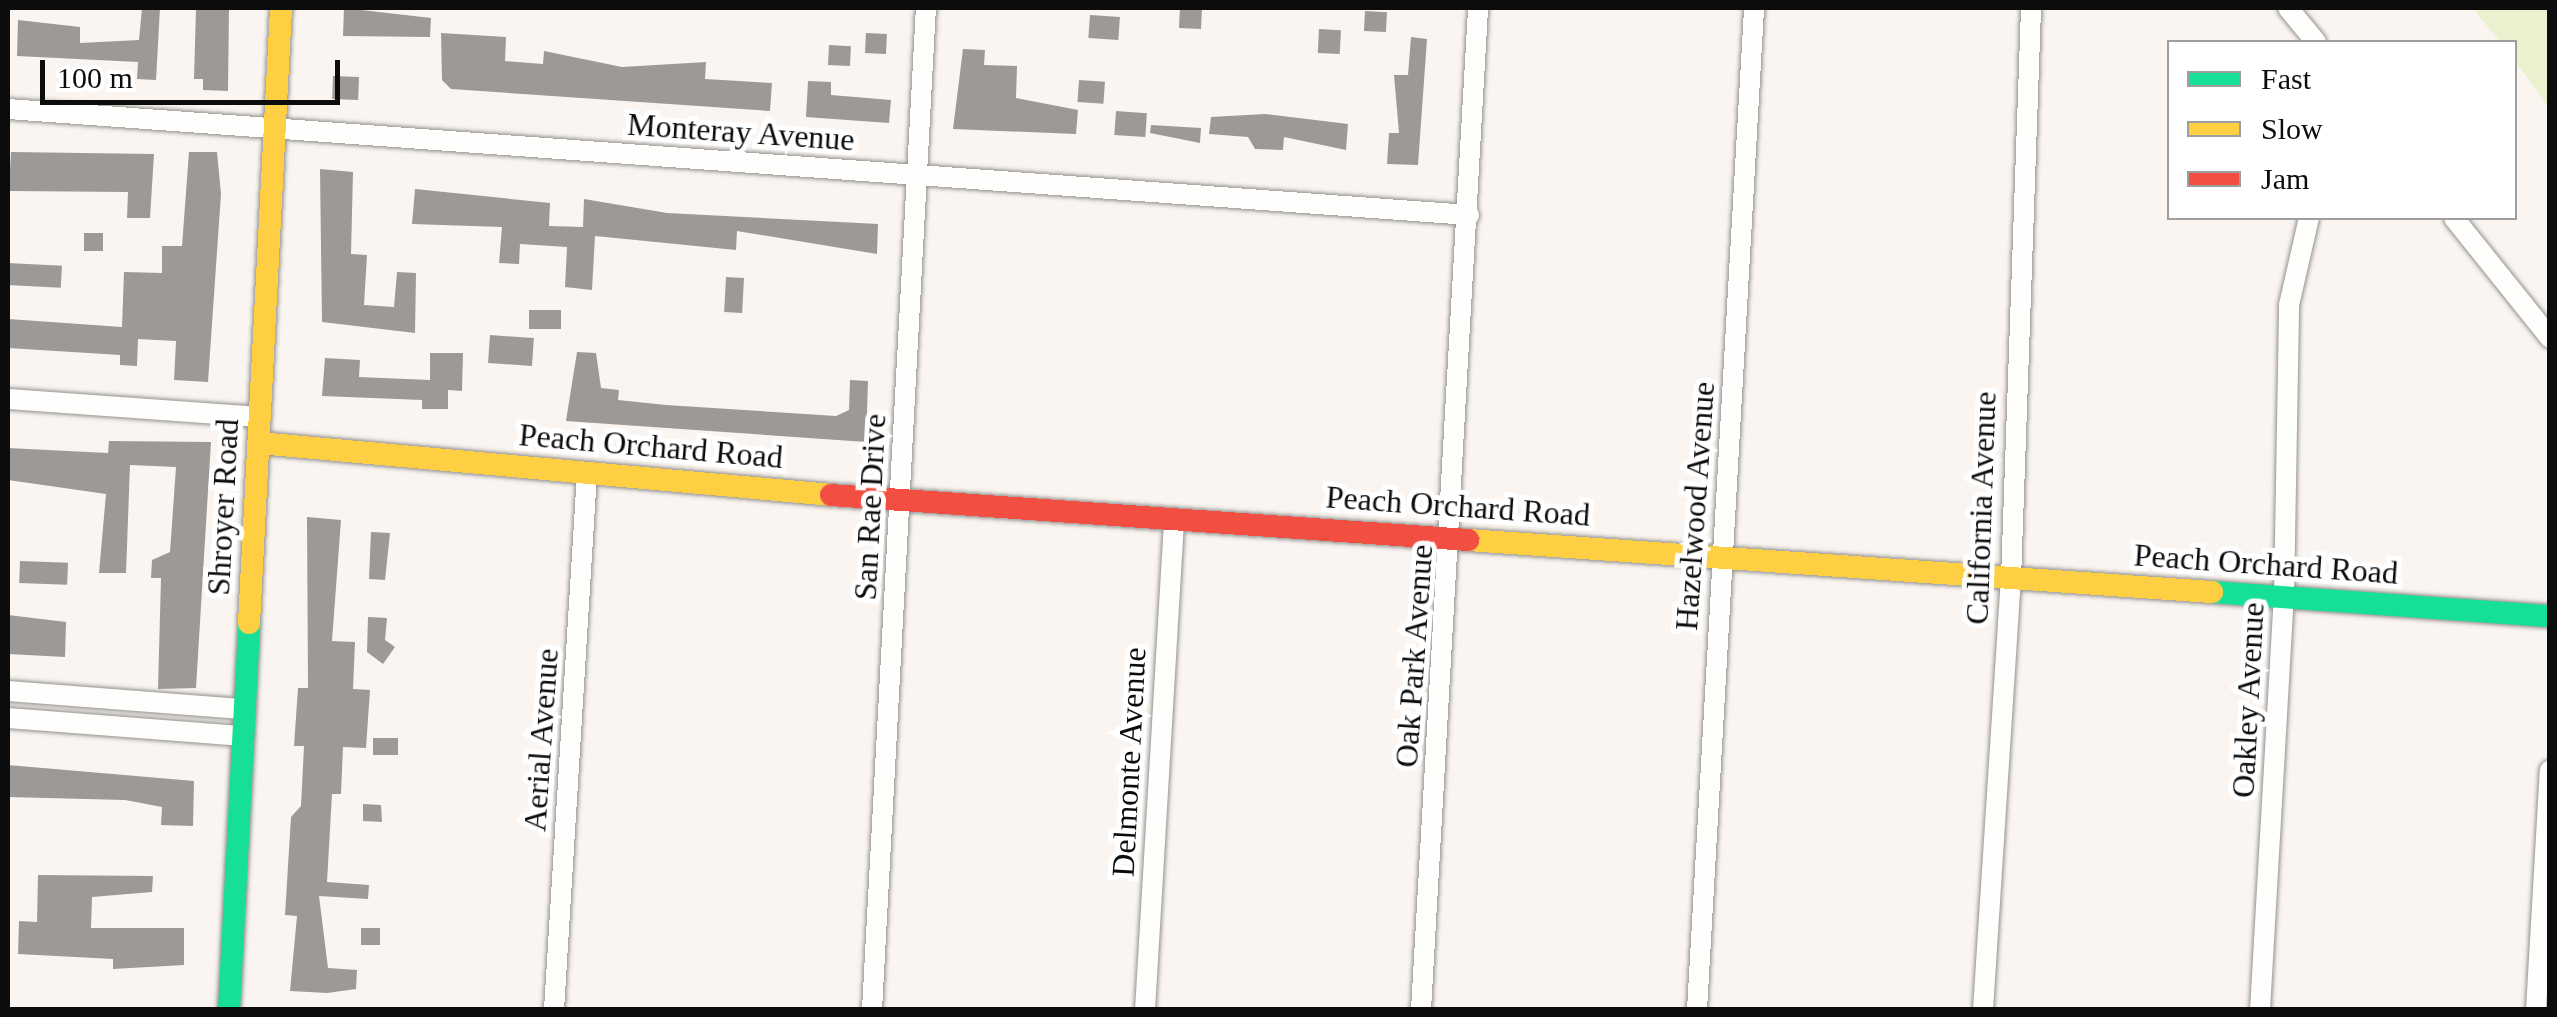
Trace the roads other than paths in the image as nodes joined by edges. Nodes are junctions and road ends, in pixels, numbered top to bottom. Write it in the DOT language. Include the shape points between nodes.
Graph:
graph roads {
  1 [pos="281,8"];
  2 [pos="926,8"];
  3 [pos="1478,8"];
  4 [pos="1754,8"];
  5 [pos="2031,8"];
  6 [pos="2288,8"];
  7 [pos="2314,40"];
  8 [pos="8,109"];
  9 [pos="276,128"];
  10 [pos="918,175"];
  11 [pos="1470,215"];
  12 [pos="2309,220"];
  13 [pos="2456,220"];
  14 [pos="2550,338"];
  15 [pos="8,400"];
  16 [pos="260,417"];
  17 [pos="259,442"];
  18 [pos="586,474"];
  19 [pos="900,500"];
  20 [pos="1174,519"];
  21 [pos="1452,539"];
  22 [pos="1722,557"];
  23 [pos="2011,579"];
  24 [pos="2284,598"];
  25 [pos="2550,616"];
  26 [pos="8,690"];
  27 [pos="244,710"];
  28 [pos="8,718"];
  29 [pos="242,736"];
  30 [pos="2550,770"];
  31 [pos="228,1010"];
  32 [pos="554,1010"];
  33 [pos="872,1010"];
  34 [pos="1145,1010"];
  35 [pos="1421,1010"];
  36 [pos="1697,1010"];
  37 [pos="1984,1010"];
  38 [pos="2260,1010"];
  39 [pos="2536,1010"];
  1 -- 9 [label="street, Shroyer Road"];
  2 -- 10 [label="street, San Rae Drive"];
  3 -- 11 [label="street, Oak Park Avenue"];
  4 -- 22 [label="street, Hazelwood Avenue"];
  5 -- 23 [label="street, California Avenue"];
  6 -- 7 [label="street"];
  8 -- 9 [label="street, Monteray Avenue"];
  9 -- 10 [label="street, Monteray Avenue"];
  9 -- 16 [label="street, Shroyer Road"];
  10 -- 11 [label="street, Monteray Avenue"];
  10 -- 19 [label="street, San Rae Drive"];
  11 -- 21 [label="street, Oak Park Avenue"];
  12 -- 24 [label="street, Oakley Avenue" via="2289,305"];
  13 -- 14 [label="street"];
  15 -- 16 [label="street"];
  16 -- 17 [label="street, Shroyer Road"];
  17 -- 18 [label="street, Peach Orchard Road"];
  17 -- 27 [label="street, Shroyer Road"];
  18 -- 19 [label="street, Peach Orchard Road"];
  18 -- 32 [label="street, Aerial Avenue"];
  19 -- 20 [label="street, Peach Orchard Road"];
  19 -- 33 [label="street, San Rae Drive"];
  20 -- 21 [label="street, Peach Orchard Road"];
  20 -- 34 [label="street, Delmonte Avenue"];
  21 -- 22 [label="street, Peach Orchard Road"];
  21 -- 35 [label="street, Oak Park Avenue"];
  22 -- 23 [label="street, Peach Orchard Road"];
  22 -- 36 [label="street, Hazelwood Avenue"];
  23 -- 24 [label="street, Peach Orchard Road"];
  23 -- 37 [label="street, California Avenue"];
  24 -- 25 [label="street, Peach Orchard Road"];
  24 -- 38 [label="street, Oakley Avenue"];
  26 -- 27 [label="street"];
  27 -- 29 [label="street, Shroyer Road"];
  28 -- 29 [label="street"];
  29 -- 31 [label="street, Shroyer Road"];
  30 -- 39 [label="street"];
}
